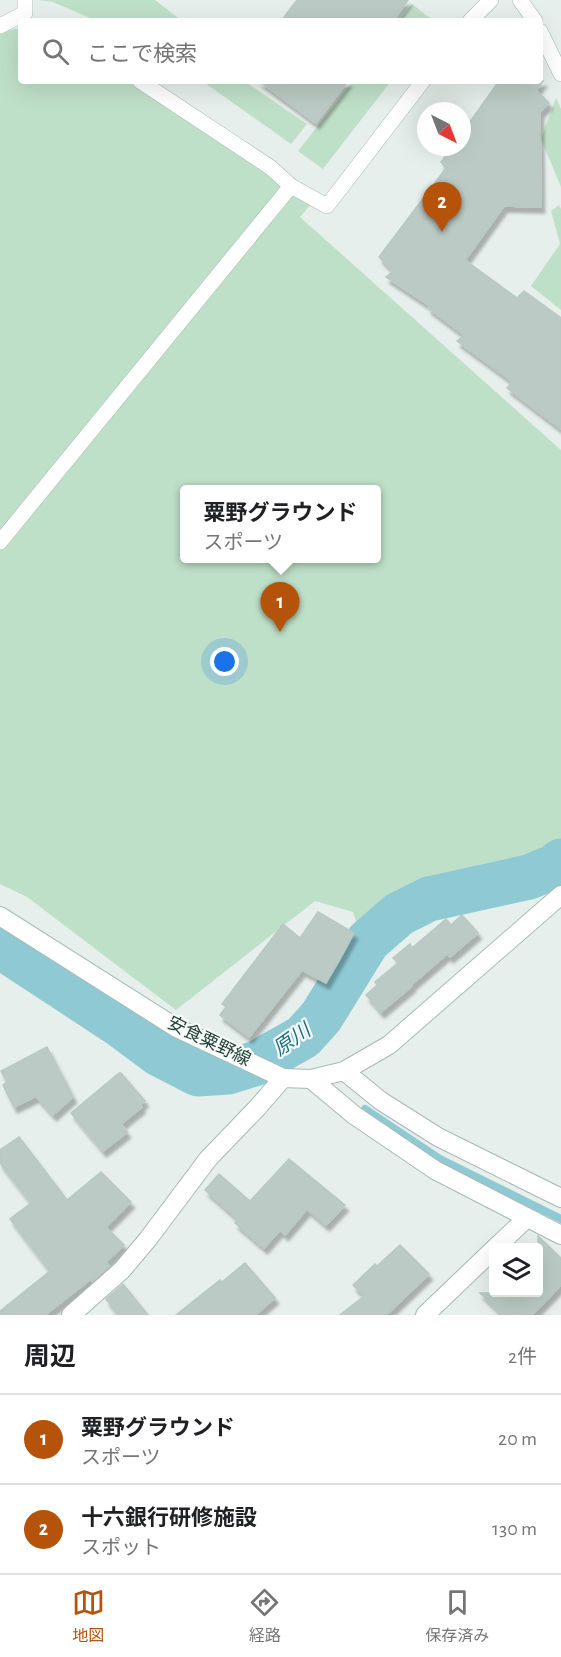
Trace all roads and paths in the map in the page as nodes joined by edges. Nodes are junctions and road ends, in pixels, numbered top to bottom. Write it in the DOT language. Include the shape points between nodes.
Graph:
graph roads {
  1 [pos="25,0"];
  2 [pos="491,0"];
  3 [pos="520,0"];
  4 [pos="18,18"];
  5 [pos="473,18"];
  6 [pos="533,18"];
  7 [pos="543,37"];
  8 [pos="561,74"];
  9 [pos="145,84"];
  10 [pos="421,84"];
  11 [pos="291,186"];
  12 [pos="0,542"];
  13 [pos="561,895"];
  14 [pos="0,916"];
  15 [pos="344,1071"];
  16 [pos="276,1075"];
  17 [pos="311,1079"];
  18 [pos="561,1198"];
  19 [pos="526,1218"];
  20 [pos="561,1235"];
  21 [pos="499,1243"];
  22 [pos="489,1253"];
  23 [pos="71,1315"];
  24 [pos="425,1315"];
  1 -- 4 [label="lane" via="25,13"];
  2 -- 5 [label="lane"];
  3 -- 6 [label="lane"];
  7 -- 8 [label="lane"];
  9 -- 11 [label="lane" via="270,167"];
  10 -- 11 [label="lane" via="327,206"];
  11 -- 12 [label="lane"];
  13 -- 15 [label="street, 安食粟野線" via="389,1045"];
  14 -- 16 [label="street, 安食粟野線" via="175,1027"];
  15 -- 17 [label="street, 安食粟野線"];
  15 -- 18 [label="street" via="381,1101 438,1137"];
  16 -- 17 [label="street, 安食粟野線"];
  16 -- 23 [label="street" via="258,1107 208,1159 122,1270"];
  17 -- 19 [label="street" via="354,1115 435,1170"];
  19 -- 20 [label="street"];
  19 -- 21 [label="street"];
  22 -- 24 [label="street"];
}
